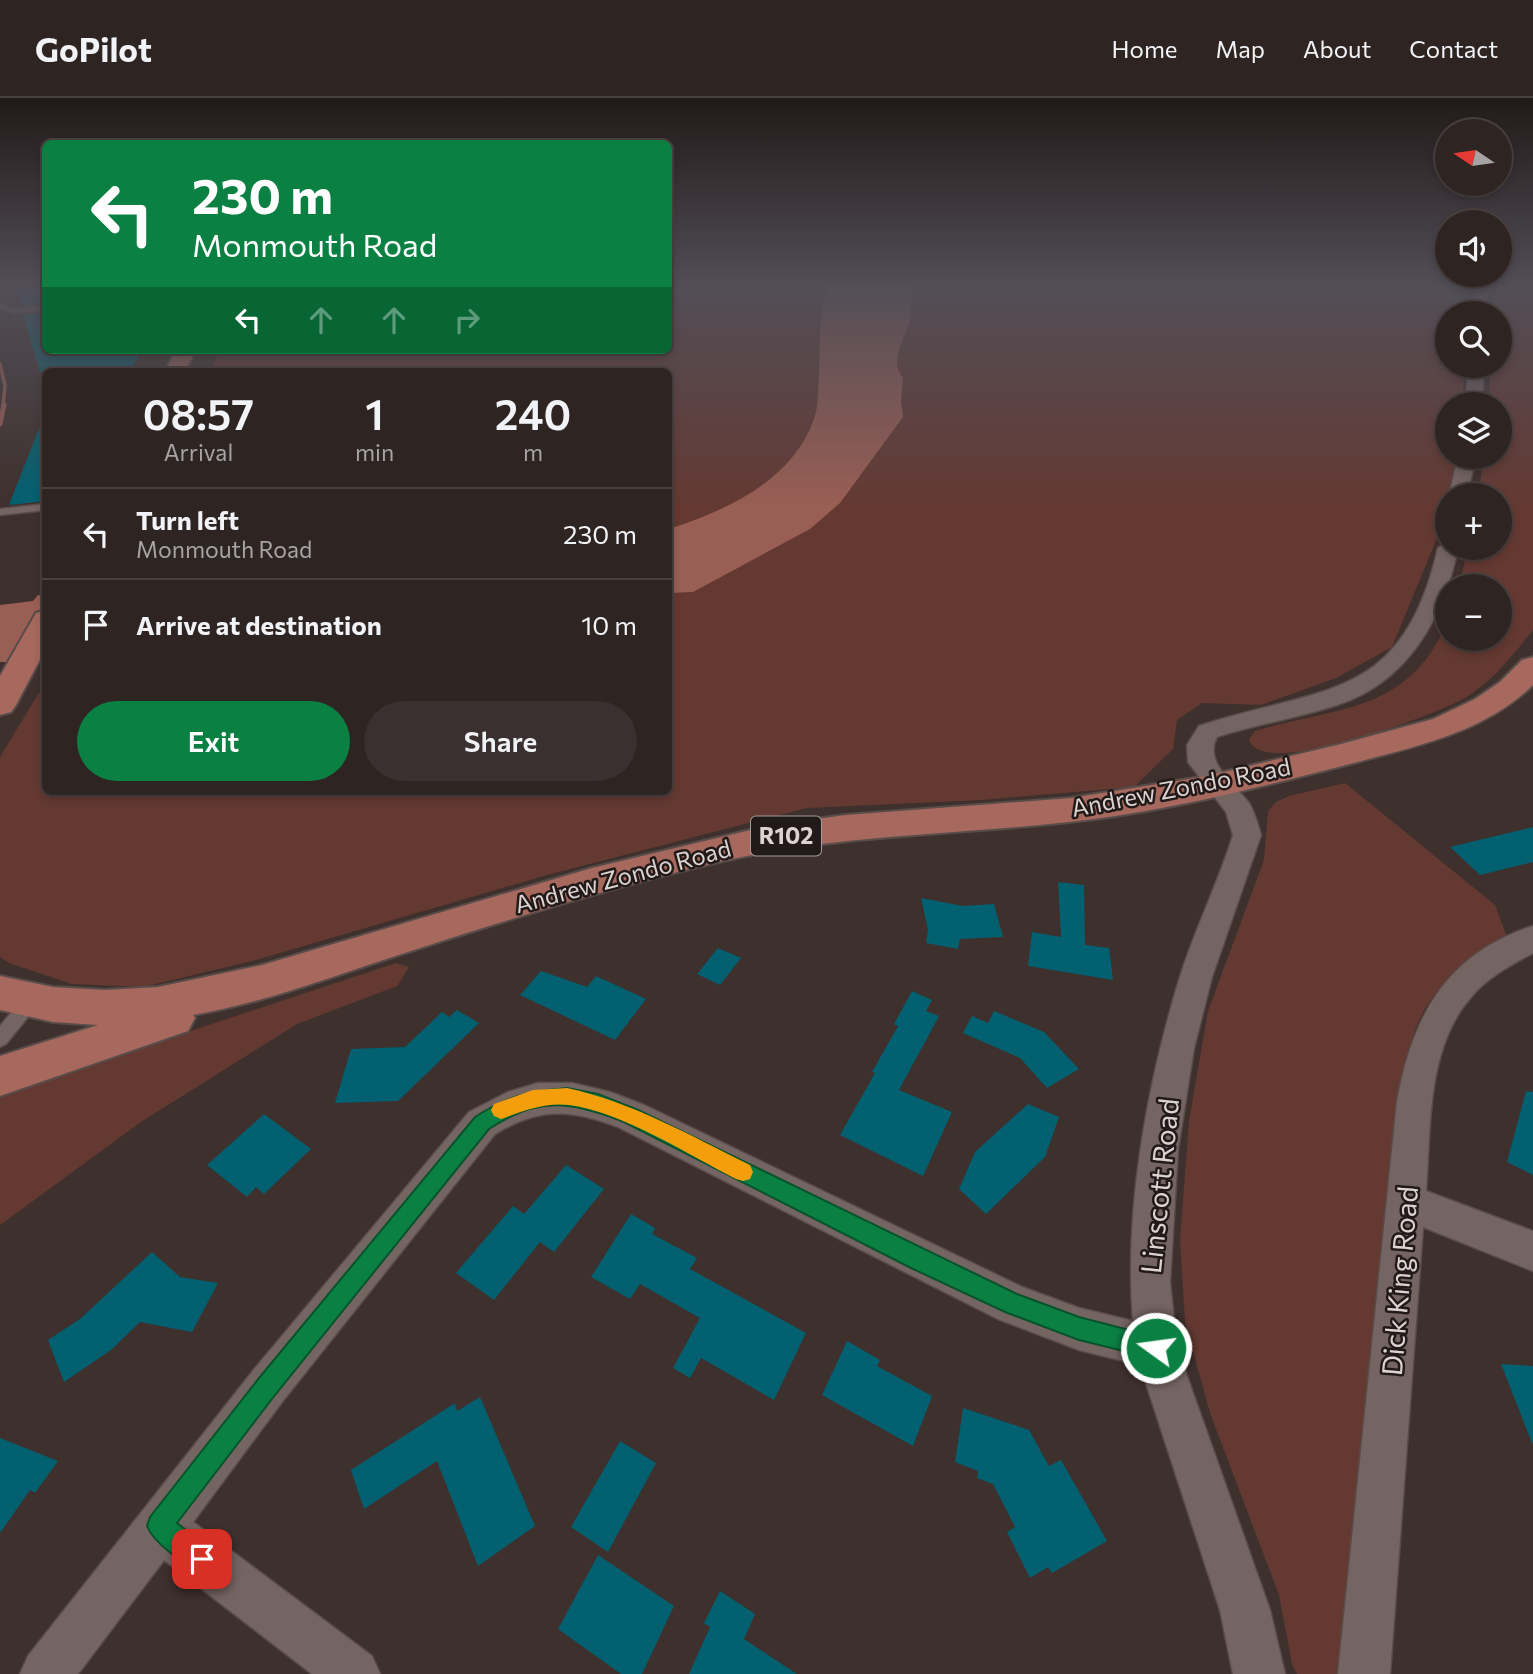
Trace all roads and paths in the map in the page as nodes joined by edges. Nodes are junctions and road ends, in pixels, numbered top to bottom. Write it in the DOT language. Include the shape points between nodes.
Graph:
graph roads {
  1 [pos="42,507"];
  2 [pos="0,512"];
  3 [pos="1446,560"];
  4 [pos="42,626"];
  5 [pos="1533,666"];
  6 [pos="0,705"];
  7 [pos="1221,786"];
  8 [pos="1533,938"];
  9 [pos="218,995"];
  10 [pos="15,997"];
  11 [pos="0,1039"];
  12 [pos="0,1076"];
  13 [pos="1407,1202"];
  14 [pos="1533,1251"];
  15 [pos="1156,1348"];
  16 [pos="159,1526"];
  17 [pos="46,1674"];
  18 [pos="354,1674"];
  19 [pos="1259,1674"];
  20 [pos="1364,1674"];
  1 -- 2 [label="lane"];
  3 -- 7 [label="street, Linscott Road" via="1424,620 1405,650 1378,674 1350,692 1208,732 1200,745 1201,761"];
  4 -- 6 [label="main road"];
  5 -- 7 [label="main road, Andrew Zondo Road / R102" via="1521,681 1462,721"];
  7 -- 9 [label="main road, Andrew Zondo Road / R102" via="1069,810 856,825 766,839 487,913"];
  7 -- 15 [label="street, Linscott Road" via="1239,810 1247,835 1196,977 1161,1136 1150,1282"];
  8 -- 13 [label="street, Dick King Road" via="1477,971 1455,990 1439,1015 1422,1056"];
  9 -- 10 [label="main road, Andrew Zondo Road / R102" via="117,1009 69,1008"];
  9 -- 12 [label="main road" via="130,1034"];
  10 -- 11 [label="lane"];
  13 -- 14 [label="street"];
  13 -- 20 [label="street, Dick King Road"];
  15 -- 16 [label="street" via="1079,1329 1013,1304 609,1107 567,1096 533,1099 506,1107 482,1123"];
  15 -- 19 [label="street, Linscott Road" via="1245,1610"];
  16 -- 17 [label="street"];
  16 -- 18 [label="street"];
}
